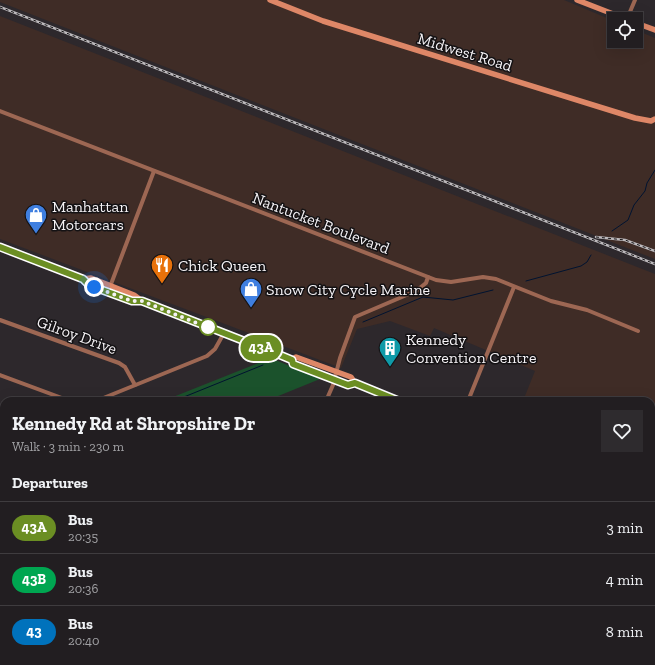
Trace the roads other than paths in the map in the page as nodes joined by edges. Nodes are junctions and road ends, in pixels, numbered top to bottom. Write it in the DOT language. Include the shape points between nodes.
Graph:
graph roads {
  1 [pos="270,0"];
  2 [pos="635,0"];
  3 [pos="580,1"];
  4 [pos="609,12"];
  5 [pos="630,12"];
  6 [pos="643,26"];
  7 [pos="655,30"];
  8 [pos="0,111"];
  9 [pos="655,120"];
  10 [pos="154,171"];
  11 [pos="0,247"];
  12 [pos="428,277"];
  13 [pos="83,279"];
  14 [pos="110,286"];
  15 [pos="514,287"];
  16 [pos="108,292"];
  17 [pos="142,301"];
  18 [pos="0,320"];
  19 [pos="638,331"];
  20 [pos="224,333"];
  21 [pos="292,360"];
  22 [pos="336,371"];
  23 [pos="0,375"];
  24 [pos="334,380"];
  25 [pos="355,383"];
  26 [pos="135,385"];
  27 [pos="59,397"];
  28 [pos="106,397"];
  29 [pos="328,397"];
  30 [pos="389,397"];
  31 [pos="470,397"];
  1 -- 9 [label="main road, Midwest Road" via="323,21 403,47 635,118"];
  2 -- 5 [label="street"];
  3 -- 4 [label="main road"];
  6 -- 7 [label="main road"];
  8 -- 10 [label="street, Nantucket Boulevard"];
  10 -- 12 [label="street, Nantucket Boulevard"];
  10 -- 14 [label="street"];
  11 -- 13 [label="main road"];
  12 -- 15 [label="street, Nantucket Boulevard" via="447,282 496,279"];
  12 -- 22 [label="street" via="426,283 416,291 355,317"];
  13 -- 14 [label="main road" via="91,278"];
  13 -- 16 [label="main road" via="89,285"];
  14 -- 16 [label="street"];
  14 -- 17 [label="main road" via="134,295"];
  15 -- 19 [label="street, Nantucket Boulevard" via="587,310"];
  15 -- 31 [label="street"];
  16 -- 17 [label="main road" via="132,301"];
  17 -- 20 [label="main road"];
  18 -- 26 [label="street, Gilroy Drive" via="119,363 125,367"];
  20 -- 21 [label="main road"];
  20 -- 26 [label="street" via="208,356"];
  21 -- 22 [label="main road" via="296,357"];
  21 -- 24 [label="main road" via="293,364"];
  22 -- 24 [label="street"];
  22 -- 25 [label="main road" via="351,377"];
  23 -- 27 [label="street"];
  24 -- 25 [label="main road" via="348,385"];
  24 -- 29 [label="street"];
  25 -- 30 [label="main road"];
  26 -- 28 [label="street"];
}
